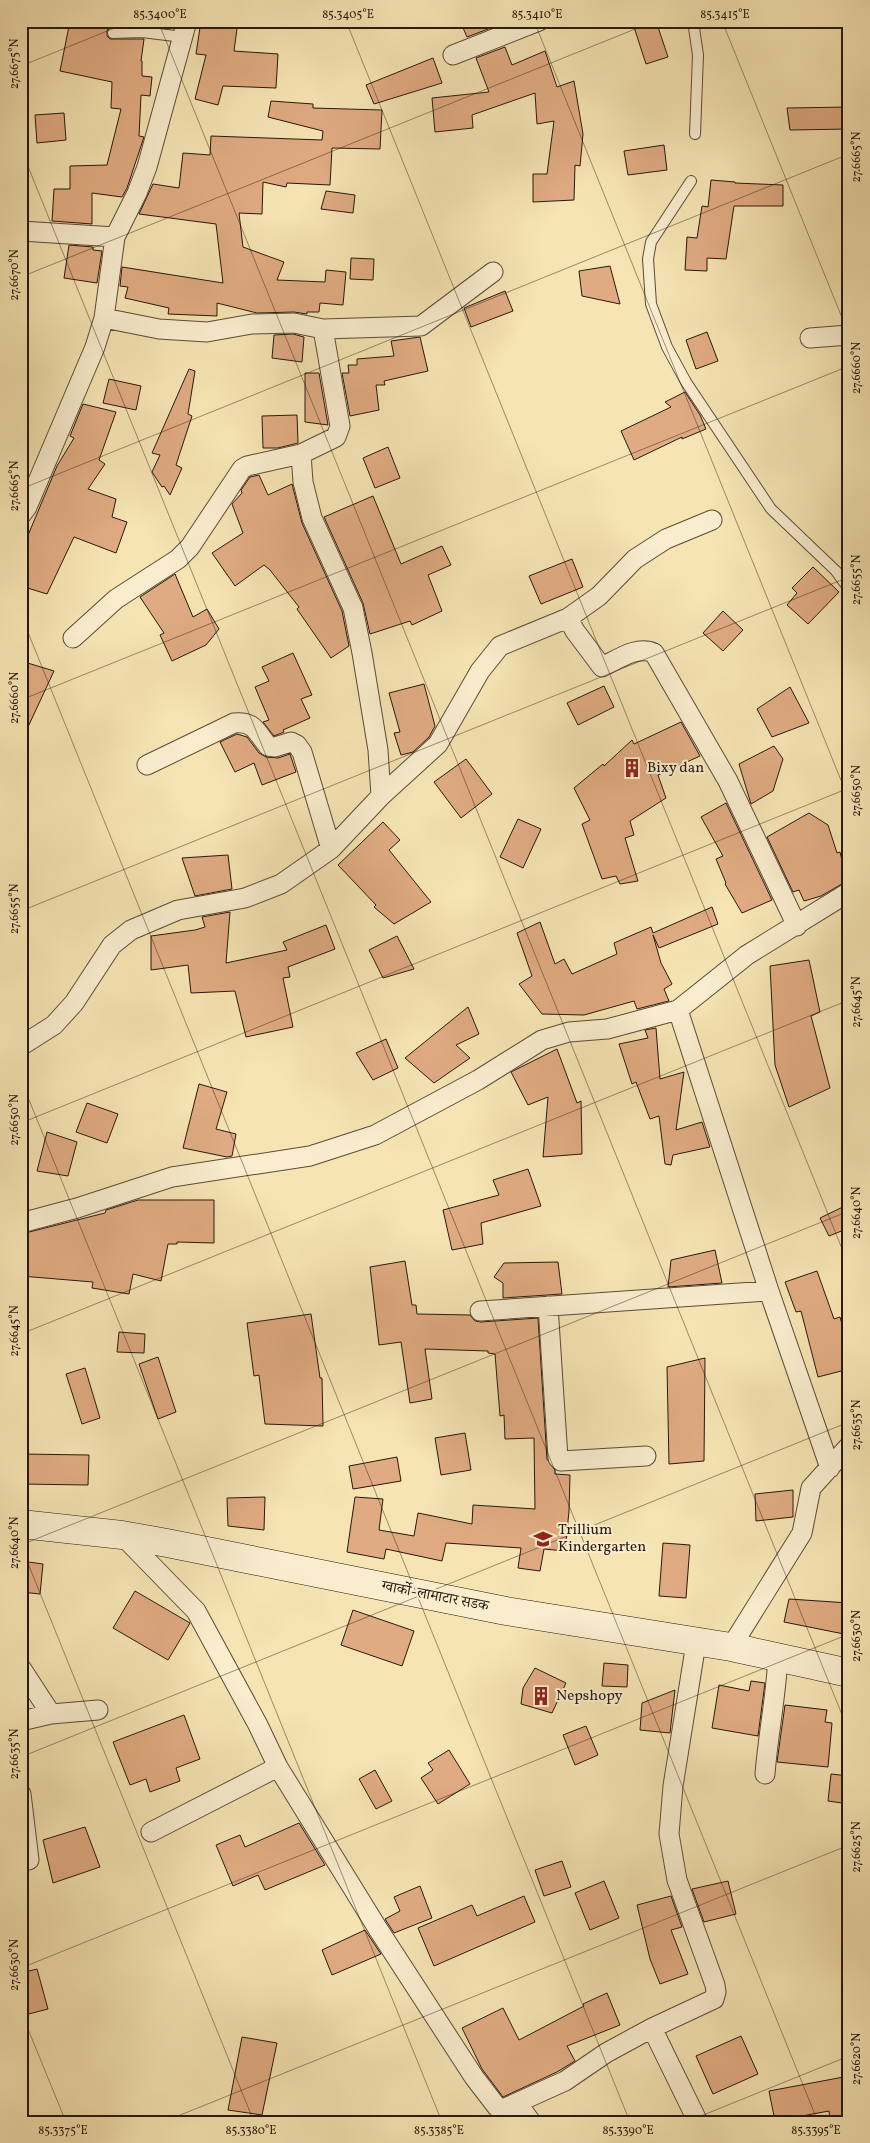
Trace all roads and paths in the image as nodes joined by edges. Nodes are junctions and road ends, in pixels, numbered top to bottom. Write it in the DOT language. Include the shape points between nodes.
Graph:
graph roads {
  1 [pos="539,21"];
  2 [pos="693,21"];
  3 [pos="185,29"];
  4 [pos="113,33"];
  5 [pos="453,55"];
  6 [pos="695,134"];
  7 [pos="691,181"];
  8 [pos="21,231"];
  9 [pos="115,237"];
  10 [pos="493,272"];
  11 [pos="104,318"];
  12 [pos="322,330"];
  13 [pos="849,335"];
  14 [pos="810,338"];
  15 [pos="301,454"];
  16 [pos="21,515"];
  17 [pos="712,520"];
  18 [pos="849,589"];
  19 [pos="568,618"];
  20 [pos="73,638"];
  21 [pos="147,765"];
  22 [pos="381,796"];
  23 [pos="330,849"];
  24 [pos="849,892"];
  25 [pos="797,926"];
  26 [pos="678,1010"];
  27 [pos="21,1046"];
  28 [pos="21,1223"];
  29 [pos="769,1291"];
  30 [pos="548,1306"];
  31 [pos="480,1311"];
  32 [pos="849,1446"];
  33 [pos="646,1456"];
  34 [pos="830,1468"];
  35 [pos="21,1524"];
  36 [pos="122,1535"];
  37 [pos="696,1643"];
  38 [pos="731,1647"];
  39 [pos="778,1658"];
  40 [pos="21,1668"];
  41 [pos="849,1673"];
  42 [pos="98,1710"];
  43 [pos="52,1714"];
  44 [pos="21,1721"];
  45 [pos="278,1767"];
  46 [pos="766,1774"];
  47 [pos="21,1794"];
  48 [pos="151,1832"];
  49 [pos="29,1860"];
  50 [pos="652,2028"];
  51 [pos="517,2103"];
  52 [pos="531,2122"];
  53 [pos="698,2122"];
  1 -- 5 [label="street"];
  2 -- 6 [label="lane" via="698,55"];
  3 -- 4 [label="lane"];
  3 -- 9 [label="street" via="147,167"];
  7 -- 18 [label="lane" via="651,242 648,259 651,304 667,347 686,382 771,509 836,571"];
  8 -- 9 [label="street"];
  9 -- 11 [label="street"];
  10 -- 12 [label="street" via="422,326"];
  11 -- 12 [label="street" via="159,330 207,332 252,324 294,323"];
  11 -- 16 [label="street" via="95,347"];
  12 -- 15 [label="street" via="340,426 336,437"];
  13 -- 14 [label="street"];
  15 -- 20 [label="street" via="242,469 190,548 116,599"];
  15 -- 22 [label="street" via="303,482 312,518 353,608 378,750"];
  17 -- 19 [label="street" via="666,539 636,559 599,596"];
  19 -- 22 [label="street" via="500,646 480,671 438,744"];
  19 -- 25 [label="street" via="602,667 639,650 654,653 728,781"];
  21 -- 23 [label="street" via="234,723 246,722 253,726 268,746 291,742 302,752"];
  22 -- 23 [label="street"];
  23 -- 27 [label="street" via="281,884 245,898 178,910 131,930 112,945 74,1003 54,1025"];
  24 -- 25 [label="street"];
  25 -- 26 [label="street" via="747,955"];
  26 -- 28 [label="street" via="542,1040 478,1080 366,1138 310,1156 172,1178"];
  26 -- 29 [label="street"];
  29 -- 30 [label="street"];
  29 -- 34 [label="street"];
  30 -- 31 [label="street"];
  30 -- 33 [label="street" via="558,1458 561,1462"];
  32 -- 34 [label="street"];
  34 -- 38 [label="street" via="811,1488 802,1533"];
  35 -- 36 [label="main road, ग्वार्को-लामाटार सडक"];
  36 -- 37 [label="main road, ग्वार्को-लामाटार सडक" via="506,1611"];
  36 -- 45 [label="street" via="196,1611"];
  37 -- 38 [label="main road, ग्वार्को-लामाटार सडक"];
  37 -- 50 [label="street" via="673,1786 670,1834 677,1880 716,1992 709,2002"];
  38 -- 39 [label="main road, ग्वार्को-लामाटार सडक"];
  39 -- 41 [label="main road, ग्वार्को-लामाटार सडक"];
  39 -- 46 [label="street"];
  40 -- 43 [label="street"];
  42 -- 43 [label="street"];
  43 -- 44 [label="street"];
  45 -- 48 [label="street"];
  45 -- 51 [label="street" via="378,1930 474,2077 497,2107 503,2109"];
  47 -- 49 [label="street"];
  50 -- 51 [label="street" via="606,2053 565,2081"];
  50 -- 53 [label="street"];
  51 -- 52 [label="street"];
}
